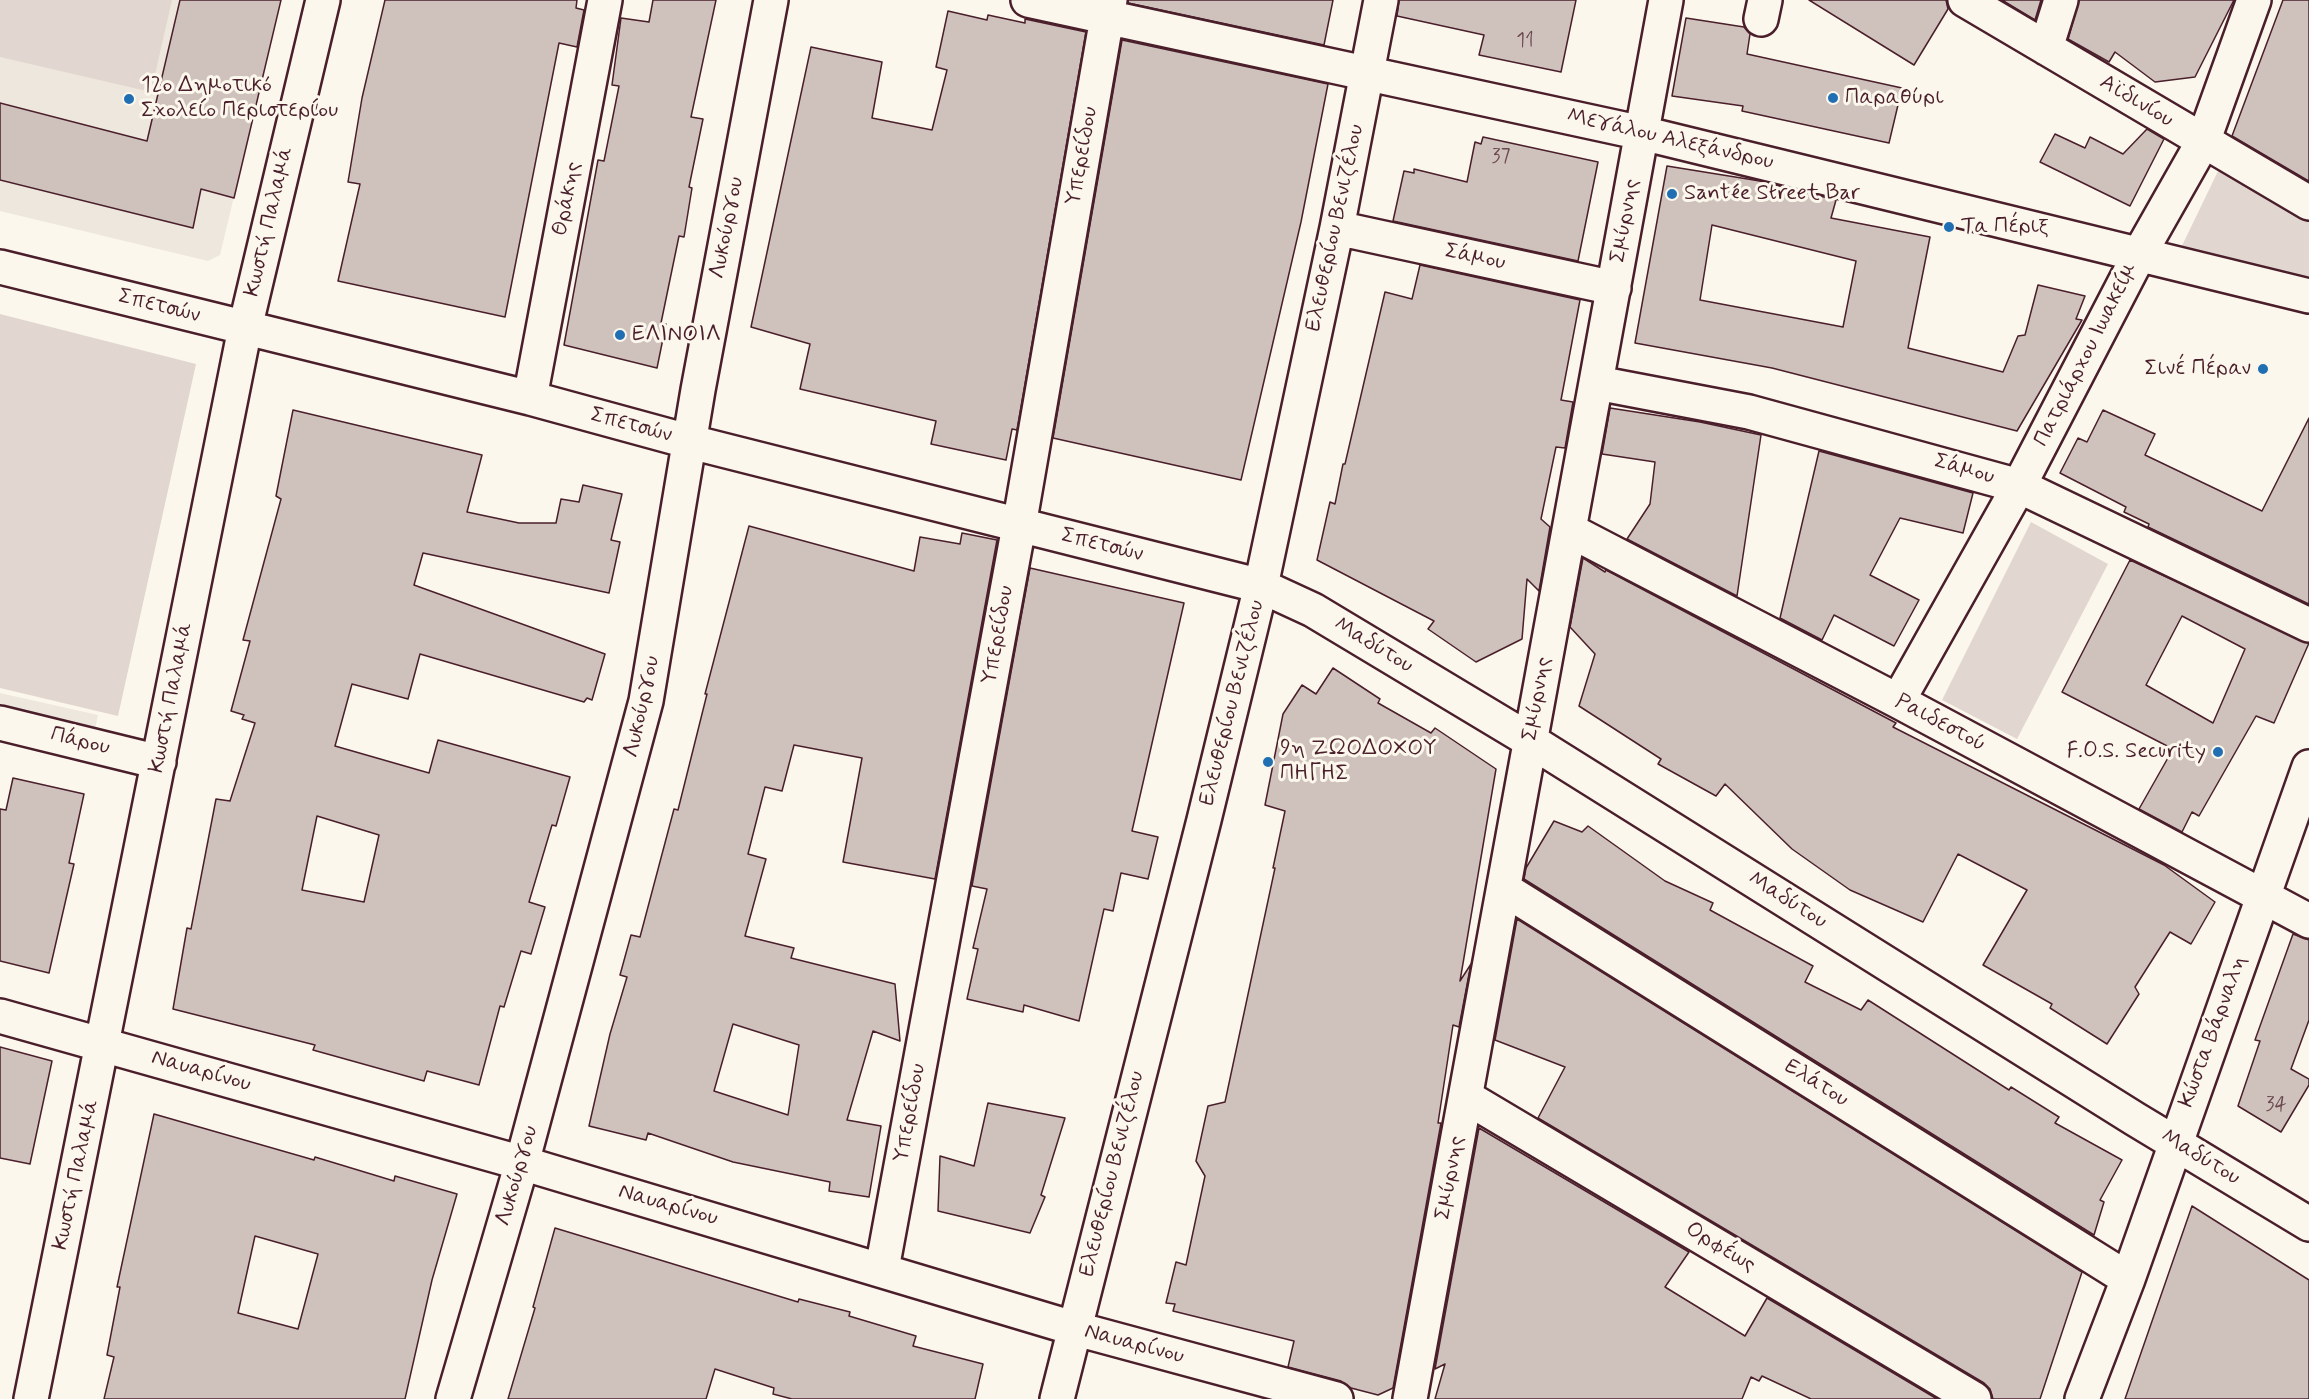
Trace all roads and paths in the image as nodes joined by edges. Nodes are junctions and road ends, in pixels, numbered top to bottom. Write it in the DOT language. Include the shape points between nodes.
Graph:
graph roads {
  1 [pos="323,0"];
  2 [pos="605,0"];
  3 [pos="771,0"];
  4 [pos="1028,0"];
  5 [pos="1382,0"];
  6 [pos="1666,0"];
  7 [pos="1965,0"];
  8 [pos="2061,0"];
  9 [pos="2254,0"];
  10 [pos="1108,9"];
  11 [pos="2046,48"];
  12 [pos="1369,72"];
  13 [pos="1642,133"];
  14 [pos="2203,142"];
  15 [pos="2309,203"];
  16 [pos="1337,228"];
  17 [pos="2140,253"];
  18 [pos="0,267"];
  19 [pos="1614,288"];
  20 [pos="2309,296"];
  21 [pos="245,328"];
  22 [pos="1597,383"];
  23 [pos="530,398"];
  24 [pos="691,442"];
  25 [pos="2019,486"];
  26 [pos="1020,526"];
  27 [pos="1569,530"];
  28 [pos="1261,586"];
  29 [pos="2309,625"];
  30 [pos="1898,701"];
  31 [pos="0,723"];
  32 [pos="1531,741"];
  33 [pos="159,762"];
  34 [pos="2309,767"];
  35 [pos="1504,889"];
  36 [pos="2262,898"];
  37 [pos="2309,921"];
  38 [pos="0,1016"];
  39 [pos="104,1044"];
  40 [pos="1466,1097"];
  41 [pos="2175,1143"];
  42 [pos="522,1163"];
  43 [pos="2309,1224"];
  44 [pos="882,1269"];
  45 [pos="2128,1279"];
  46 [pos="1073,1328"];
  47 [pos="31,1399"];
  48 [pos="453,1399"];
  49 [pos="1057,1399"];
  50 [pos="1336,1399"];
  51 [pos="1410,1399"];
  52 [pos="1974,1399"];
  53 [pos="2082,1399"];
  1 -- 21 [label="street, Κωστή Παλαμά"];
  2 -- 23 [label="street, Θράκης"];
  3 -- 24 [label="street, Λυκούργου"];
  4 -- 10 [label="street, Μεγάλου Αλεξάνδρου"];
  5 -- 12 [label="street, Ελευθερίου Βενιζέλου"];
  6 -- 13 [label="street, Σμύρνης"];
  7 -- 11 [label="street, Αϊδινίου"];
  8 -- 11 [label="street"];
  9 -- 14 [label="street, Πατριάρχου Ιωακείμ"];
  10 -- 12 [label="street, Μεγάλου Αλεξάνδρου"];
  10 -- 26 [label="street, Υπερείδου"];
  11 -- 14 [label="street, Αϊδινίου"];
  12 -- 13 [label="street, Μεγάλου Αλεξάνδρου"];
  12 -- 16 [label="street, Ελευθερίου Βενιζέλου"];
  13 -- 17 [label="street, Μεγάλου Αλεξάνδρου"];
  13 -- 19 [label="street, Σμύρνης"];
  14 -- 15 [label="street, Αϊδινίου"];
  14 -- 17 [label="street, Πατριάρχου Ιωακείμ"];
  16 -- 19 [label="street, Σάμου"];
  16 -- 28 [label="street, Ελευθερίου Βενιζέλου"];
  17 -- 20 [label="street, Μεγάλου Αλεξάνδρου"];
  17 -- 25 [label="street, Πατριάρχου Ιωακείμ"];
  18 -- 21 [label="street, Σπετσών"];
  19 -- 22 [label="street, Σμύρνης"];
  21 -- 23 [label="street, Σπετσών"];
  21 -- 33 [label="street, Κωστή Παλαμά"];
  22 -- 25 [label="street, Σάμου" via="1749,411"];
  22 -- 27 [label="street, Σμύρνης"];
  23 -- 24 [label="street, Σπετσών"];
  24 -- 26 [label="street, Σπετσών"];
  24 -- 42 [label="street, Λυκούργου" via="646,701"];
  25 -- 29 [label="street, Σάμου"];
  25 -- 30 [label="street, Πατριάρχου Ιωακείμ"];
  26 -- 28 [label="street, Σπετσών"];
  26 -- 44 [label="street, Υπερείδου"];
  27 -- 30 [label="street, Ραιδεστού"];
  27 -- 32 [label="street, Σμύρνης"];
  28 -- 32 [label="street, Μαδύτου" via="1313,610"];
  28 -- 46 [label="street, Ελευθερίου Βενιζέλου"];
  30 -- 36 [label="street, Ραιδεστού"];
  31 -- 33 [label="street, Πάρου"];
  32 -- 35 [label="street, Σμύρνης"];
  32 -- 41 [label="street, Μαδύτου"];
  33 -- 39 [label="street, Κωστή Παλαμά"];
  34 -- 36 [label="street, Κώστα Βάρναλη"];
  35 -- 40 [label="street, Σμύρνης"];
  35 -- 45 [label="street, Ελάτου"];
  36 -- 37 [label="street, Ραιδεστού"];
  36 -- 41 [label="street, Κώστα Βάρναλη"];
  38 -- 39 [label="street, Ναυαρίνου"];
  39 -- 42 [label="street, Ναυαρίνου"];
  39 -- 47 [label="street, Κωστή Παλαμά"];
  40 -- 51 [label="street, Σμύρνης"];
  40 -- 52 [label="street, Ορφέως"];
  41 -- 43 [label="street, Μαδύτου"];
  41 -- 45 [label="street, Κώστα Βάρναλη"];
  42 -- 44 [label="street, Ναυαρίνου"];
  42 -- 48 [label="street, Λυκούργου"];
  44 -- 46 [label="street, Ναυαρίνου"];
  45 -- 53 [label="street, Κώστα Βάρναλη"];
  46 -- 49 [label="street, Ελευθερίου Βενιζέλου"];
  46 -- 50 [label="street, Ναυαρίνου"];
}
